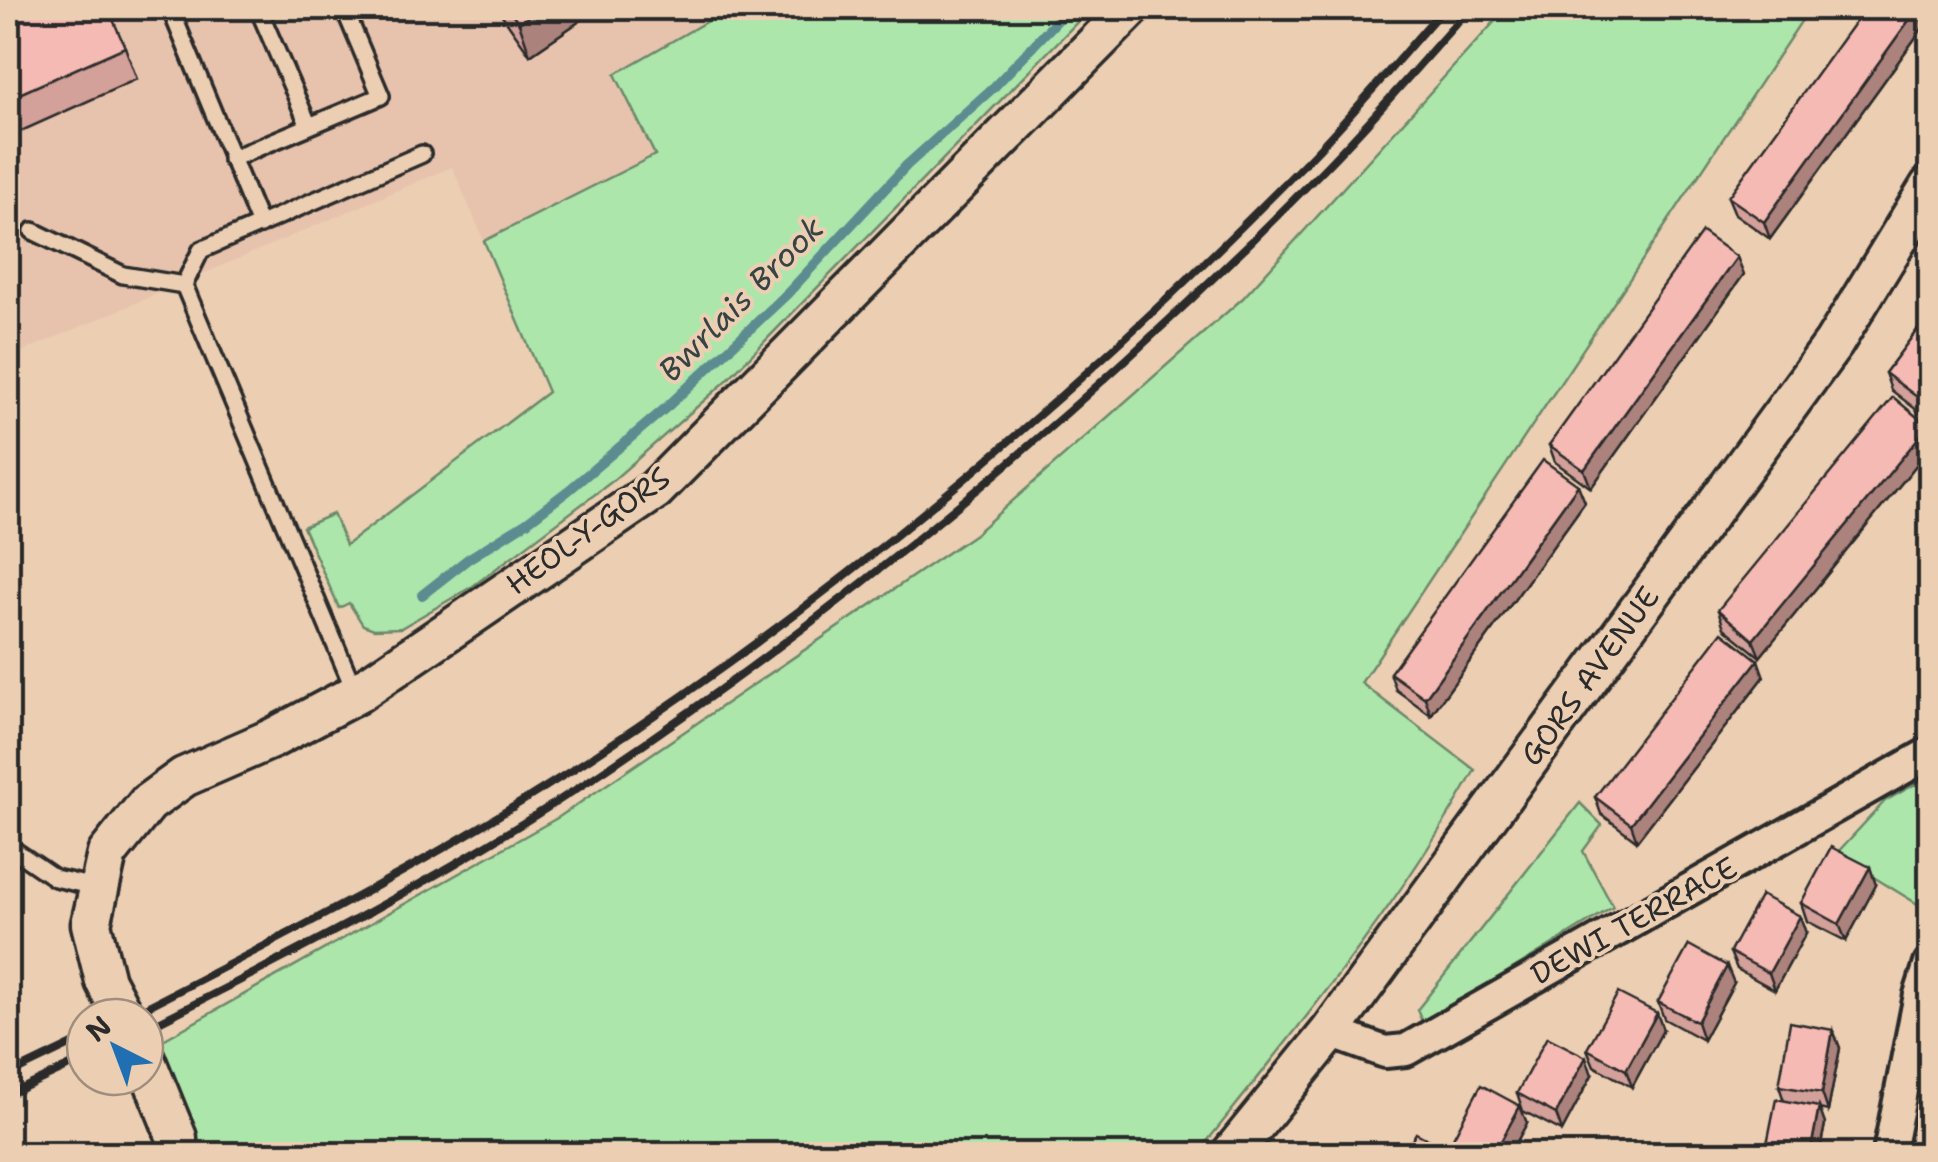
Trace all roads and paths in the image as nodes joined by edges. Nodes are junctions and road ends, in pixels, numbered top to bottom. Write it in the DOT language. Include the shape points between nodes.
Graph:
graph roads {
  1 [pos="170,8"];
  2 [pos="258,8"];
  3 [pos="344,8"];
  4 [pos="1131,8"];
  5 [pos="308,126"];
  6 [pos="422,154"];
  7 [pos="232,159"];
  8 [pos="1930,186"];
  9 [pos="260,225"];
  10 [pos="33,232"];
  11 [pos="184,285"];
  12 [pos="356,694"];
  13 [pos="1930,753"];
  14 [pos="8,846"];
  15 [pos="100,888"];
  16 [pos="1930,964"];
  17 [pos="113,997"];
  18 [pos="1330,1032"];
  19 [pos="161,1097"];
  20 [pos="1890,1148"];
  21 [pos="177,1154"];
  22 [pos="1231,1154"];
  1 -- 7 [label="lane"];
  2 -- 5 [label="lane"];
  3 -- 5 [label="lane" via="381,96"];
  4 -- 12 [label="street, HEOL-Y-GORS" via="655,490"];
  5 -- 7 [label="lane"];
  6 -- 9 [label="lane"];
  7 -- 9 [label="lane"];
  8 -- 18 [label="street, GORS AVENUE" via="1834,343"];
  9 -- 11 [label="lane" via="201,250"];
  10 -- 11 [label="lane" via="122,275"];
  11 -- 12 [label="lane"];
  12 -- 15 [label="street, HEOL-Y-GORS" via="184,777 148,802 108,854"];
  13 -- 18 [label="street, DEWI TERRACE" via="1406,1050 1385,1052"];
  14 -- 15 [label="lane" via="55,878"];
  15 -- 17 [label="street, HEOL-Y-GORS" via="91,924"];
  16 -- 20 [label="street"];
  18 -- 22 [label="street, GORS AVENUE"];
  19 -- 21 [label="street"];
}
